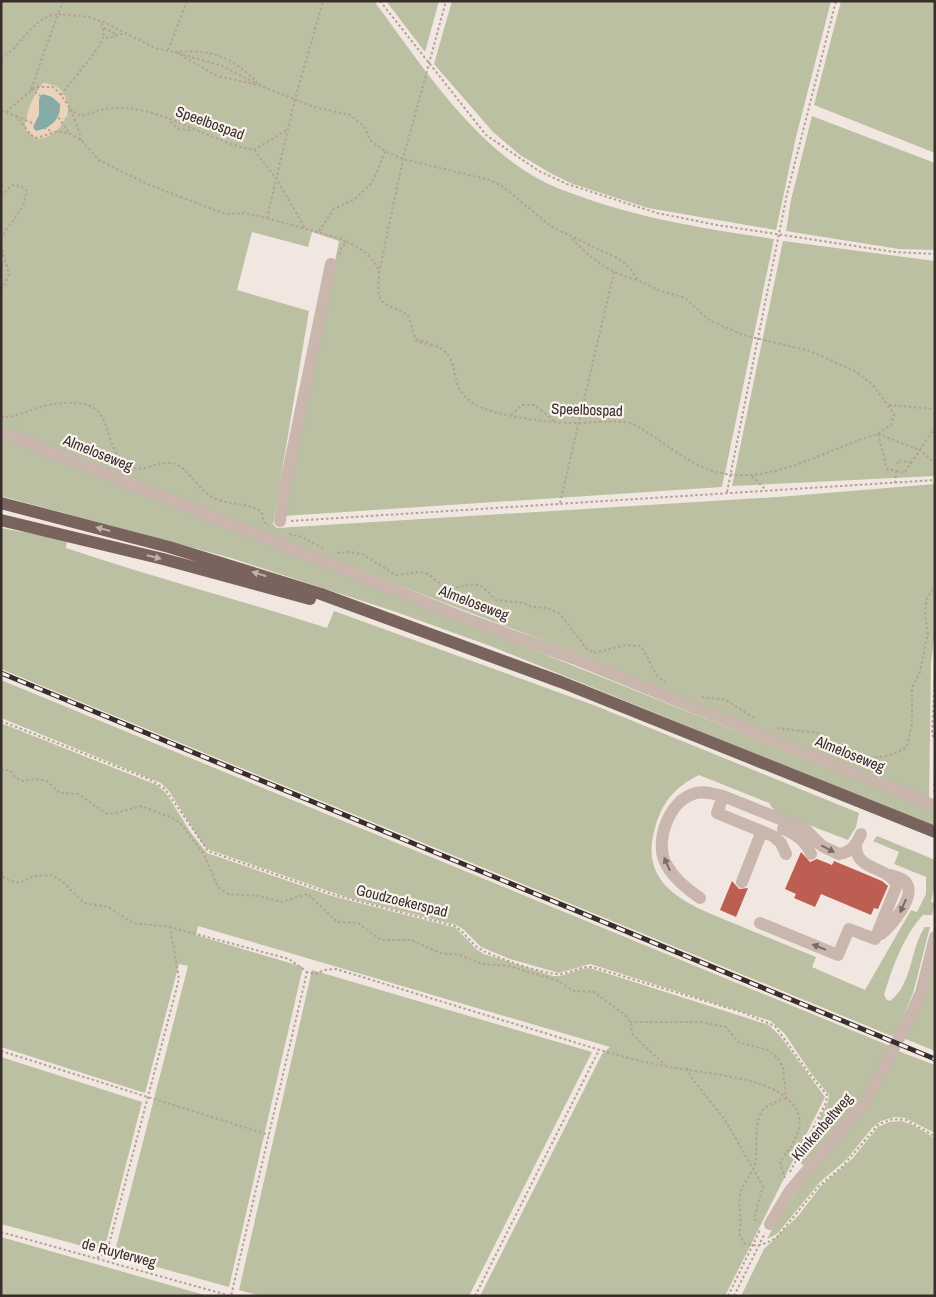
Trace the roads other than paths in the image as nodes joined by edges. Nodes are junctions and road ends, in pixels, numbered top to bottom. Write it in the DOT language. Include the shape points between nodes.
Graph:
graph roads {
  1 [pos="331,264"];
  2 [pos="1,432"];
  3 [pos="1,503"];
  4 [pos="1,520"];
  5 [pos="276,525"];
  6 [pos="371,613"];
  7 [pos="722,799"];
  8 [pos="934,806"];
  9 [pos="762,831"];
  10 [pos="935,832"];
  11 [pos="786,854"];
  12 [pos="811,854"];
  13 [pos="742,882"];
  14 [pos="700,898"];
  15 [pos="760,923"];
  16 [pos="935,937"];
  17 [pos="764,1227"];
  1 -- 5 [label="street"];
  2 -- 8 [label="street, Almeloseweg" via="573,658"];
  6 -- 3 [label="main road, one-way" via="221,562"];
  4 -- 6 [label="main road, one-way"];
  6 -- 10 [label="main road" via="561,682"];
  7 -- 9 [label="street" via="717,812"];
  7 -- 12 [label="street" via="791,832 808,846"];
  14 -- 7 [label="street, one-way" via="672,874 660,843 664,829 682,799 695,793 709,793"];
  7 -- 15 [label="street, one-way" via="804,830 822,846 840,854 850,851 858,840 856,853 861,861 889,874 896,882 875,939 849,929 838,955"];
  9 -- 11 [label="street" via="781,843"];
  9 -- 13 [label="street"];
  16 -- 17 [label="street, Klinkenbeltweg" via="920,993 866,1101 788,1192"];
}
